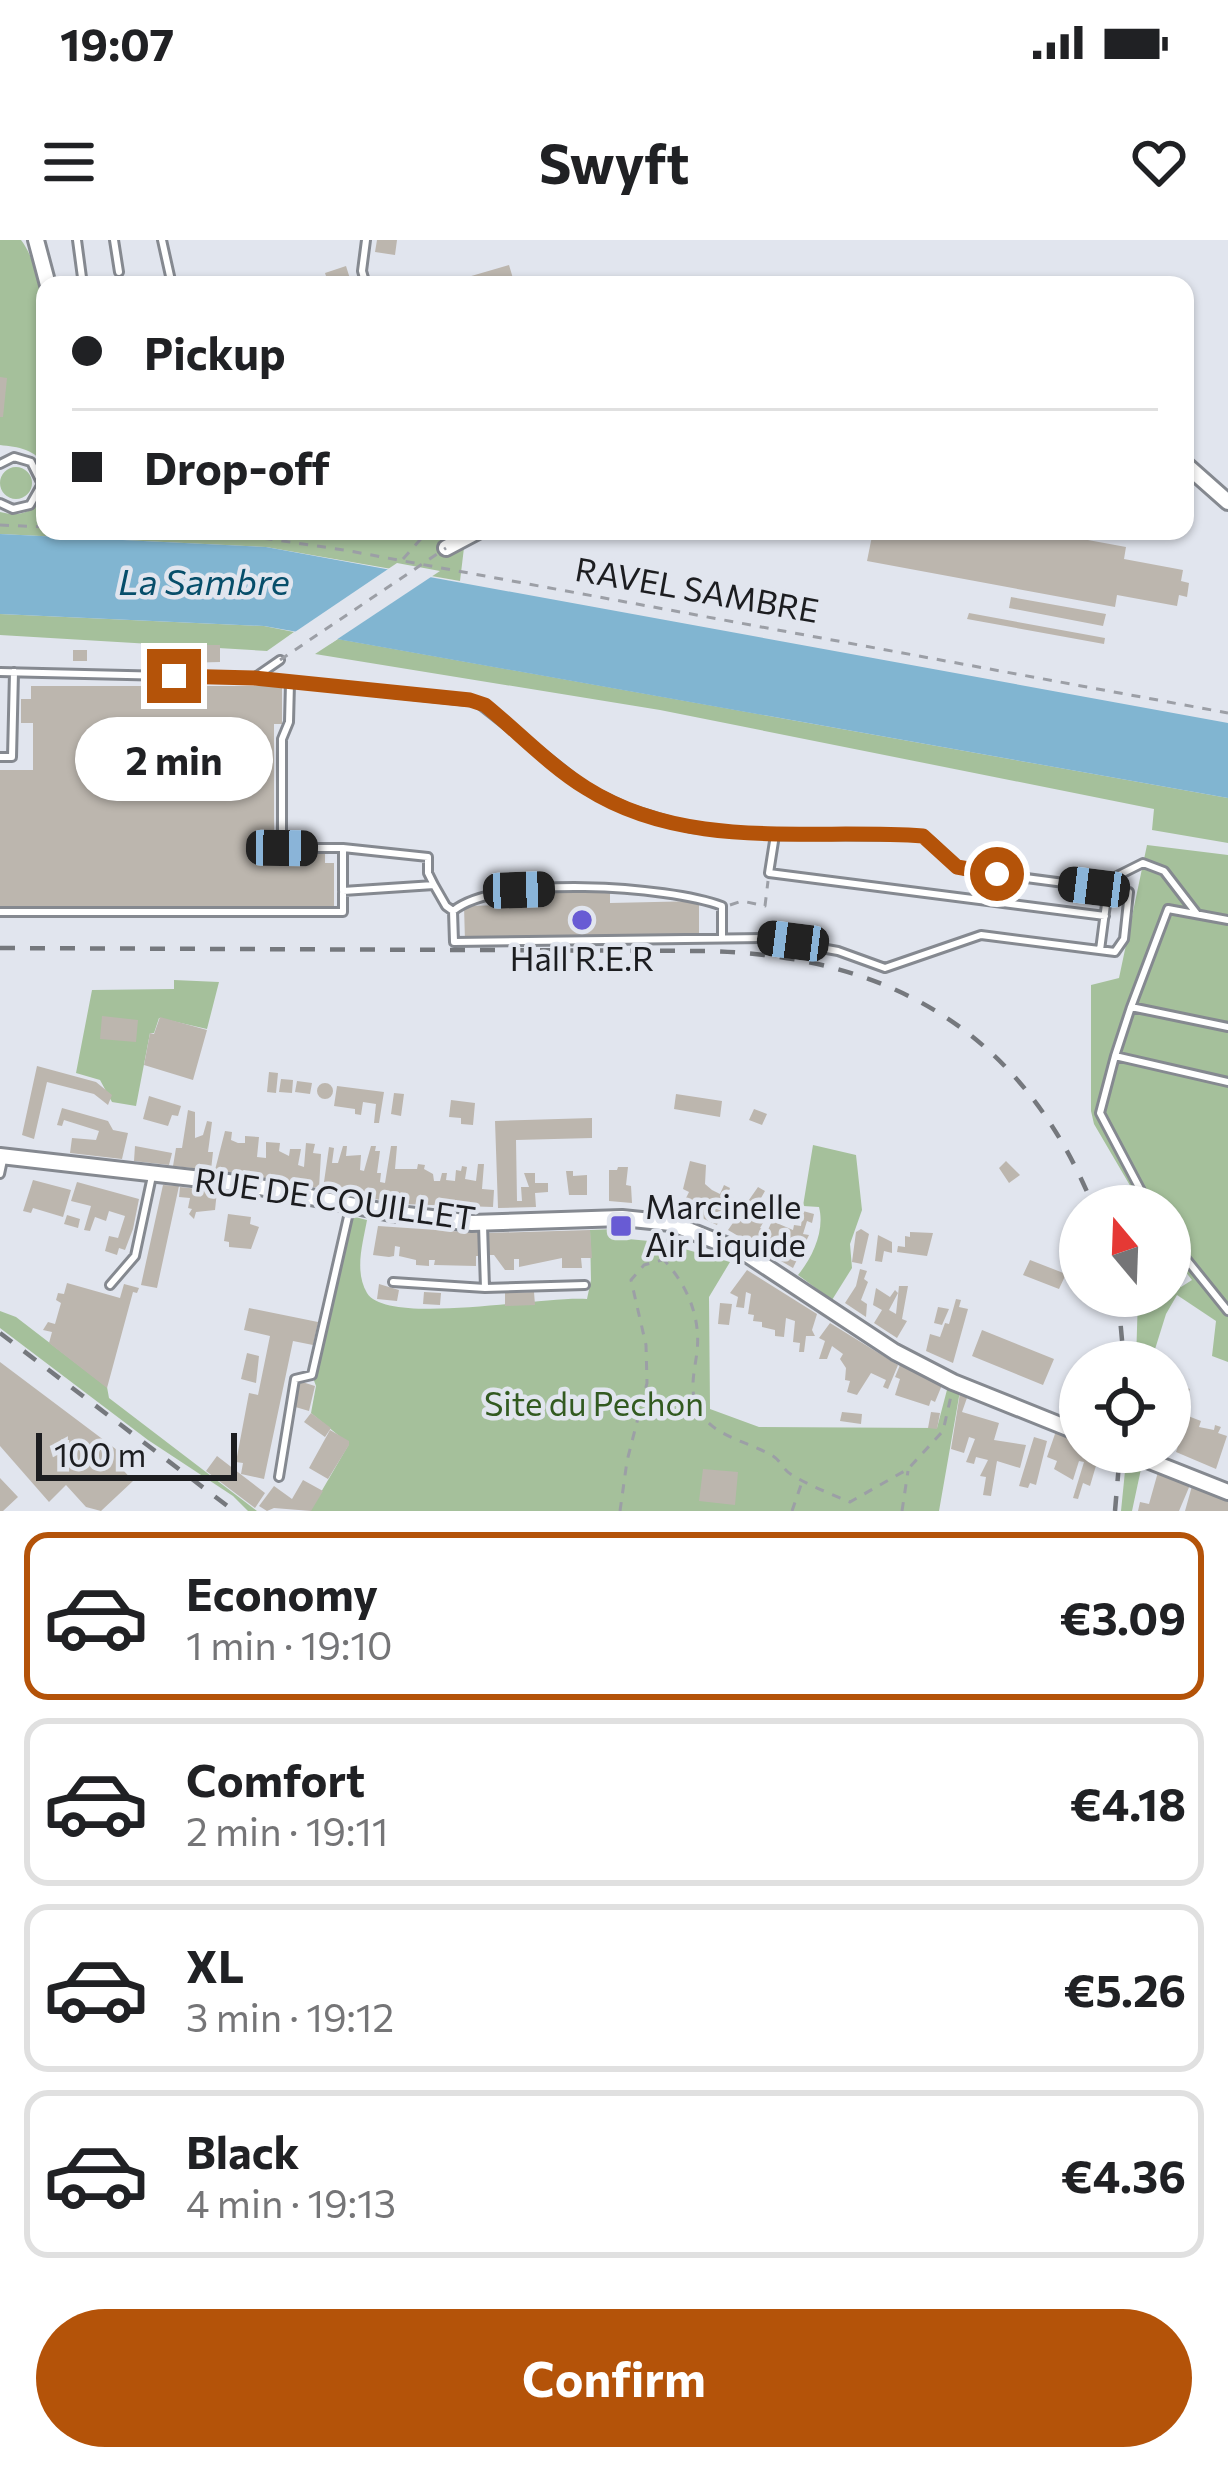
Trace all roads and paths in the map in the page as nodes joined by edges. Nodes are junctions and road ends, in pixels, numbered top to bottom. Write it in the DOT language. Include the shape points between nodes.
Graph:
graph roads {
  1 [pos="36,240"];
  2 [pos="77,240"];
  3 [pos="114,240"];
  4 [pos="162,240"];
  5 [pos="366,240"];
  6 [pos="119,272"];
  7 [pos="46,276"];
  8 [pos="82,276"];
  9 [pos="170,276"];
  10 [pos="363,276"];
  11 [pos="0,464"];
  12 [pos="36,466"];
  13 [pos="1194,472"];
  14 [pos="36,494"];
  15 [pos="1228,502"];
  16 [pos="0,503"];
  17 [pos="0,525"];
  18 [pos="36,527"];
  19 [pos="273,540"];
  20 [pos="420,540"];
  21 [pos="461,540"];
  22 [pos="446,548"];
  23 [pos="402,560"];
  24 [pos="280,660"];
  25 [pos="6,671"];
  26 [pos="254,678"];
  27 [pos="290,682"];
  28 [pos="1228,712"];
  29 [pos="0,757"];
  30 [pos="775,835"];
  31 [pos="343,848"];
  32 [pos="769,873"];
  33 [pos="434,885"];
  34 [pos="1094,887"];
  35 [pos="1108,890"];
  36 [pos="343,892"];
  37 [pos="722,906"];
  38 [pos="453,910"];
  39 [pos="0,912"];
  40 [pos="1197,914"];
  41 [pos="1105,916"];
  42 [pos="1228,920"];
  43 [pos="722,936"];
  44 [pos="1100,950"];
  45 [pos="1131,1007"];
  46 [pos="1228,1027"];
  47 [pos="1115,1056"];
  48 [pos="1228,1082"];
  49 [pos="2,1157"];
  50 [pos="153,1173"];
  51 [pos="0,1174"];
  52 [pos="1138,1185"];
  53 [pos="351,1205"];
  54 [pos="483,1222"];
  55 [pos="671,1223"];
  56 [pos="664,1260"];
  57 [pos="1191,1265"];
  58 [pos="393,1282"];
  59 [pos="110,1285"];
  60 [pos="585,1285"];
  61 [pos="485,1288"];
  62 [pos="1228,1311"];
  63 [pos="953,1382"];
  64 [pos="1059,1425"];
  65 [pos="908,1469"];
  66 [pos="1180,1473"];
  67 [pos="279,1477"];
  68 [pos="802,1480"];
  69 [pos="1228,1492"];
  70 [pos="620,1511"];
  71 [pos="791,1511"];
  72 [pos="902,1511"];
  1 -- 7 [label="street"];
  2 -- 8 [label="lane"];
  3 -- 6 [label="lane"];
  4 -- 9 [label="lane"];
  5 -- 10 [label="lane"];
  11 -- 12 [label="lane" via="14,458"];
  13 -- 15 [label="street"];
  14 -- 16 [label="lane" via="30,505"];
  17 -- 18 [label="path"];
  19 -- 23 [label="path, RAVEL SAMBRE"];
  20 -- 23 [label="path"];
  21 -- 22 [label="street"];
  22 -- 24 [label="path, bridge"];
  23 -- 28 [label="path, RAVEL SAMBRE"];
  24 -- 26 [label="lane"];
  25 -- 26 [label="lane"];
  25 -- 29 [label="lane" via="12,757"];
  26 -- 27 [label="lane"];
  27 -- 30 [label="lane" via="477,702 614,803 691,827"];
  27 -- 31 [label="lane" via="282,848"];
  30 -- 32 [label="lane"];
  30 -- 34 [label="lane" via="923,836 965,870"];
  31 -- 33 [label="lane" via="428,856"];
  31 -- 36 [label="lane"];
  32 -- 37 [label="path" via="765,906"];
  32 -- 41 [label="lane"];
  33 -- 36 [label="lane"];
  33 -- 38 [label="lane"];
  34 -- 35 [label="lane"];
  34 -- 40 [label="lane" via="1143,863 1164,871"];
  35 -- 41 [label="lane"];
  35 -- 44 [label="lane" via="1129,892 1124,939 1115,952"];
  36 -- 39 [label="lane" via="343,912"];
  37 -- 38 [label="lane" via="597,887 519,890"];
  37 -- 43 [label="lane"];
  38 -- 43 [label="lane" via="454,942"];
  40 -- 42 [label="lane"];
  40 -- 45 [label="lane" via="1168,909"];
  41 -- 44 [label="lane"];
  43 -- 44 [label="lane" via="815,946 889,968 974,936"];
  45 -- 46 [label="lane"];
  45 -- 47 [label="lane"];
  47 -- 48 [label="lane"];
  47 -- 52 [label="lane" via="1100,1113"];
  49 -- 50 [label="street, RUE DE COUILLET"];
  49 -- 51 [label="lane"];
  50 -- 53 [label="street, RUE DE COUILLET"];
  50 -- 59 [label="lane" via="135,1256"];
  53 -- 54 [label="street, RUE DE COUILLET"];
  53 -- 67 [label="lane" via="312,1376 295,1379"];
  54 -- 55 [label="street, RUE DE COUILLET"];
  54 -- 61 [label="lane"];
  55 -- 56 [label="path"];
  55 -- 63 [label="street, RUE DE COUILLET" via="745,1253"];
  56 -- 68 [label="path" via="696,1314 696,1405 709,1422 777,1457"];
  56 -- 70 [label="path" via="644,1265 631,1280 647,1383"];
  57 -- 62 [label="lane"];
  58 -- 61 [label="lane"];
  60 -- 61 [label="lane"];
  63 -- 64 [label="street, RUE DE COUILLET"];
  63 -- 65 [label="path" via="943,1431"];
  65 -- 68 [label="path" via="850,1502"];
  65 -- 72 [label="path"];
  66 -- 69 [label="street"];
  68 -- 71 [label="path"];
}
